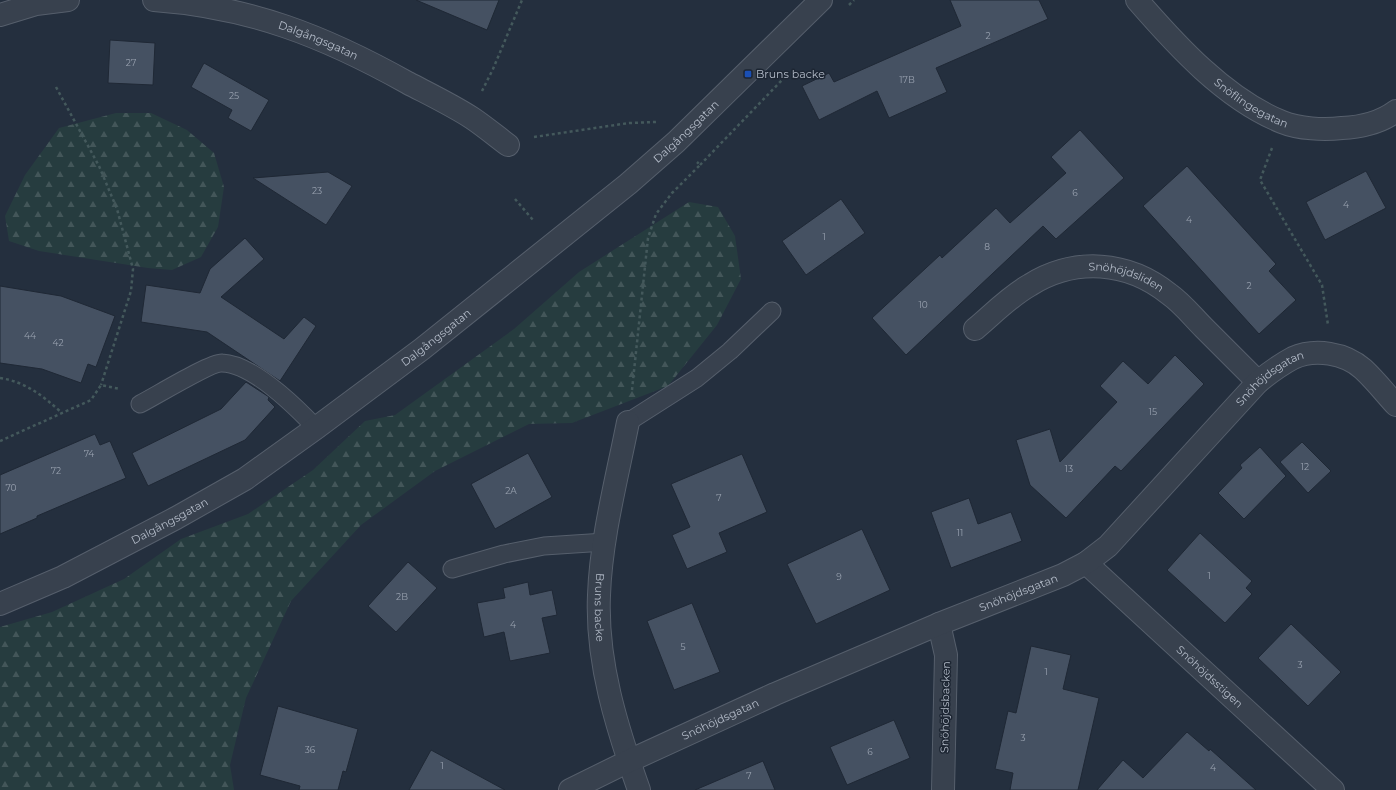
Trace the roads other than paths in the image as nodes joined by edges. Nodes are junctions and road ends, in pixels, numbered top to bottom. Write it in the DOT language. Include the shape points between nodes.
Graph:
graph roads {
  1 [pos="68,0"];
  2 [pos="154,0"];
  3 [pos="821,0"];
  4 [pos="1137,0"];
  5 [pos="0,16"];
  6 [pos="1396,111"];
  7 [pos="508,145"];
  8 [pos="772,311"];
  9 [pos="975,329"];
  10 [pos="1258,382"];
  11 [pos="140,404"];
  12 [pos="1396,405"];
  13 [pos="628,422"];
  14 [pos="316,428"];
  15 [pos="605,542"];
  16 [pos="1086,564"];
  17 [pos="452,569"];
  18 [pos="0,604"];
  19 [pos="939,624"];
  20 [pos="629,761"];
  21 [pos="570,790"];
  22 [pos="639,790"];
  23 [pos="943,790"];
  24 [pos="1333,790"];
  1 -- 5 [label="street" via="36,4"];
  2 -- 7 [label="street, Dalgångsgatan" via="187,2 250,14 294,28 359,56 392,74 471,118"];
  3 -- 14 [label="street, Dalgångsgatan" via="676,142 628,184 428,344"];
  4 -- 6 [label="street, Snöflingegatan" via="1162,29 1208,73 1244,102 1283,123 1323,130 1360,127 1386,118"];
  8 -- 13 [label="lane" via="697,378"];
  9 -- 10 [label="street, Snöhöjdsliden" via="1029,285 1048,276 1078,266 1102,266 1129,271 1170,294"];
  10 -- 12 [label="street, Snöhöjdsgatan" via="1295,357 1332,353 1362,368"];
  10 -- 16 [label="street, Snöhöjdsgatan" via="1108,546"];
  11 -- 14 [label="lane" via="221,363 241,368 265,382 296,407"];
  13 -- 15 [label="street, Bruns backe"];
  14 -- 18 [label="street, Dalgångsgatan" via="244,479 176,518 63,577"];
  15 -- 17 [label="lane" via="544,546"];
  15 -- 20 [label="street, Bruns backe" via="599,595 601,643 609,690"];
  16 -- 19 [label="street, Snöhöjdsgatan"];
  16 -- 24 [label="street, Snöhöjdsstigen"];
  19 -- 20 [label="street, Snöhöjdsgatan" via="775,694"];
  19 -- 23 [label="street, Snöhöjdsbacken" via="946,655"];
  20 -- 21 [label="street, Snöhöjdsgatan"];
  20 -- 22 [label="street, Bruns backe"];
}
